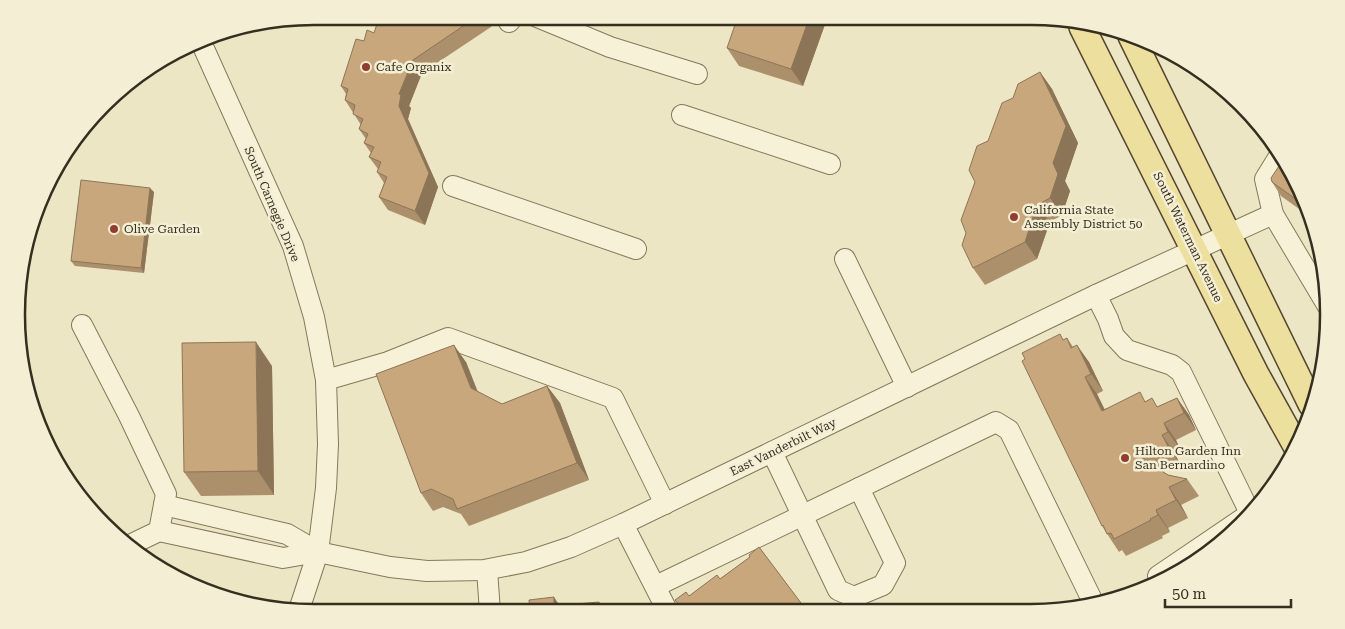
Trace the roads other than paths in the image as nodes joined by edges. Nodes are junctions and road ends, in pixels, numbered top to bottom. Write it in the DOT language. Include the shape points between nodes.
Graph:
graph roads {
  1 [pos="556,25"];
  2 [pos="1084,30"];
  3 [pos="1135,45"];
  4 [pos="203,47"];
  5 [pos="696,74"];
  6 [pos="682,114"];
  7 [pos="1276,162"];
  8 [pos="830,164"];
  9 [pos="454,186"];
  10 [pos="1272,214"];
  11 [pos="1226,234"];
  12 [pos="1194,248"];
  13 [pos="636,249"];
  14 [pos="845,259"];
  15 [pos="1319,291"];
  16 [pos="1096,295"];
  17 [pos="82,325"];
  18 [pos="326,380"];
  19 [pos="907,387"];
  20 [pos="1308,398"];
  21 [pos="1292,439"];
  22 [pos="772,452"];
  23 [pos="859,488"];
  24 [pos="665,504"];
  25 [pos="164,505"];
  26 [pos="1246,507"];
  27 [pos="802,516"];
  28 [pos="622,524"];
  29 [pos="160,530"];
  30 [pos="1215,537"];
  31 [pos="136,542"];
  32 [pos="318,552"];
  33 [pos="1170,568"];
  34 [pos="487,570"];
  35 [pos="656,586"];
  36 [pos="1091,597"];
  37 [pos="301,603"];
  38 [pos="489,604"];
  39 [pos="664,604"];
  1 -- 5 [label="street" via="610,47"];
  2 -- 12 [label="main road, South Waterman Avenue"];
  3 -- 11 [label="main road"];
  4 -- 18 [label="street, South Carnegie Drive" via="293,246 314,317"];
  6 -- 8 [label="street"];
  7 -- 10 [label="street" via="1265,179"];
  9 -- 13 [label="street"];
  10 -- 11 [label="street, East Vanderbilt Way"];
  10 -- 15 [label="street"];
  11 -- 12 [label="street, East Vanderbilt Way"];
  11 -- 20 [label="main road"];
  12 -- 16 [label="street, East Vanderbilt Way"];
  12 -- 21 [label="main road, South Waterman Avenue"];
  14 -- 19 [label="street"];
  16 -- 19 [label="street, East Vanderbilt Way"];
  16 -- 26 [label="street" via="1114,336 1127,350 1172,365 1181,372"];
  17 -- 25 [label="street" via="166,494"];
  18 -- 24 [label="street" via="388,362 448,338 613,398"];
  18 -- 32 [label="street, South Carnegie Drive" via="326,488"];
  19 -- 22 [label="street, East Vanderbilt Way"];
  22 -- 24 [label="street, East Vanderbilt Way"];
  22 -- 27 [label="street"];
  23 -- 27 [label="street"];
  23 -- 27 [label="street" via="895,563 884,585 854,598 838,590"];
  23 -- 36 [label="street" via="996,422 1009,430"];
  24 -- 28 [label="street, East Vanderbilt Way"];
  25 -- 29 [label="street"];
  25 -- 32 [label="street" via="288,534"];
  27 -- 35 [label="street"];
  28 -- 34 [label="street, East Vanderbilt Way" via="571,548"];
  28 -- 35 [label="street"];
  29 -- 31 [label="street"];
  29 -- 32 [label="street" via="283,558"];
  30 -- 33 [label="street"];
  32 -- 34 [label="street, East Vanderbilt Way" via="427,571"];
  32 -- 37 [label="street, South Carnegie Drive"];
  34 -- 38 [label="street"];
  35 -- 39 [label="street"];
}
